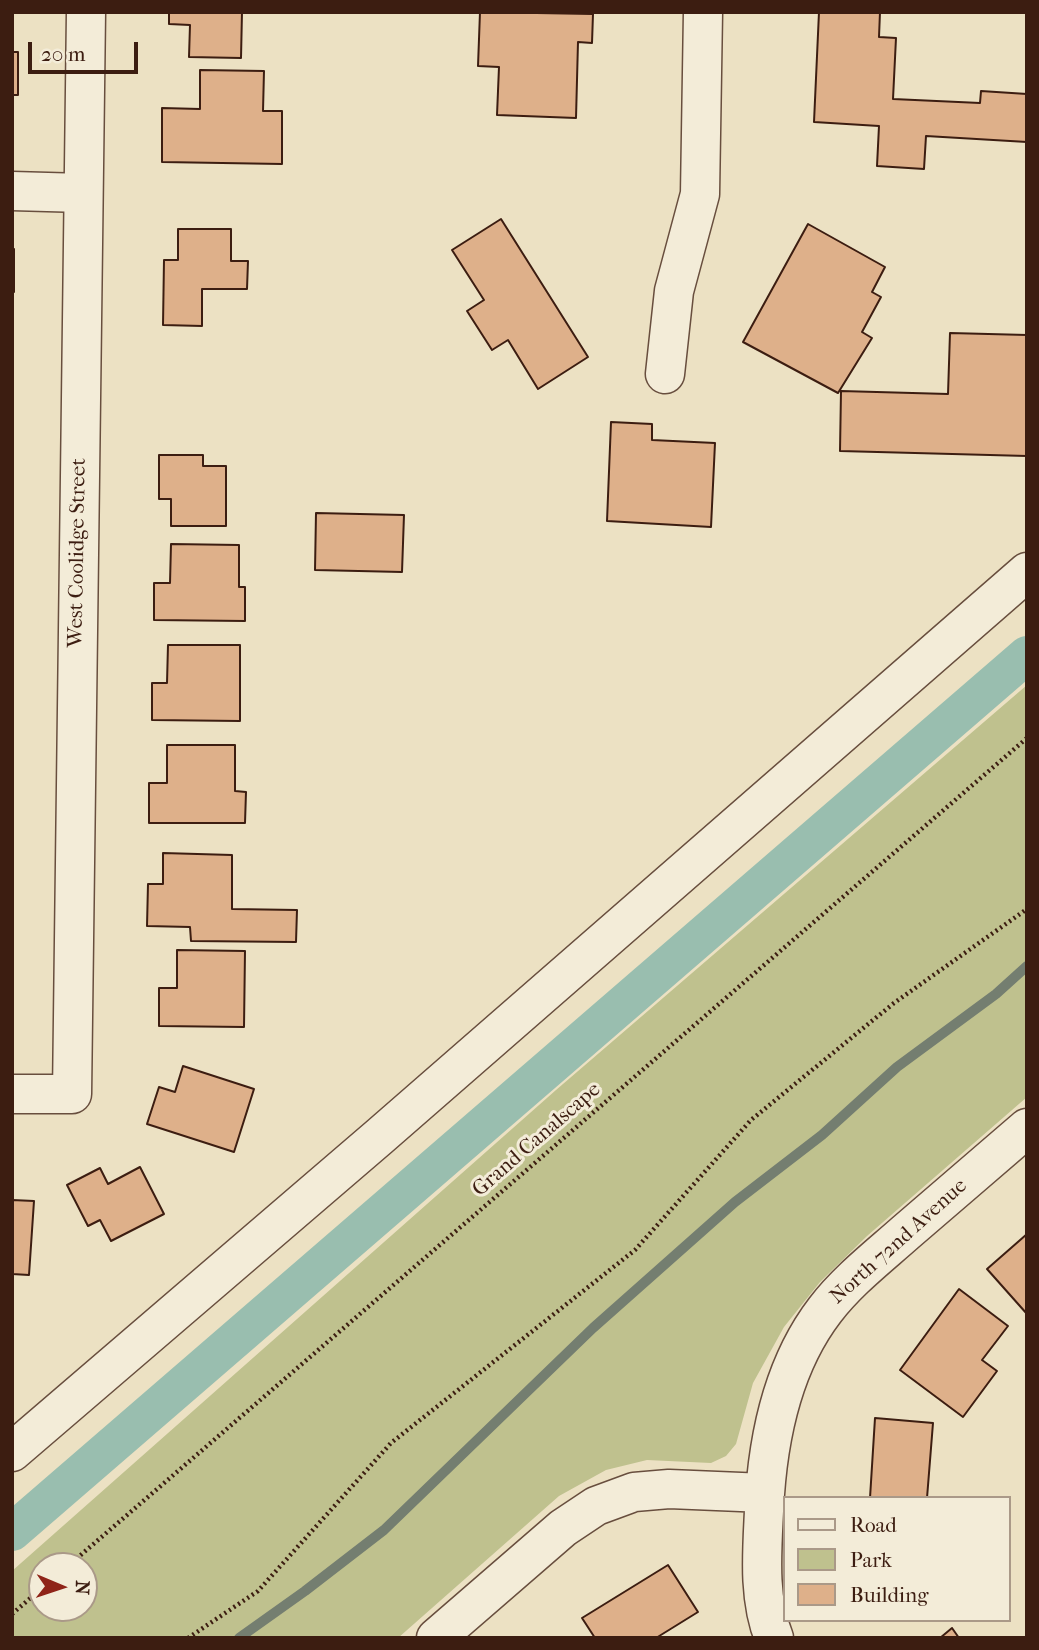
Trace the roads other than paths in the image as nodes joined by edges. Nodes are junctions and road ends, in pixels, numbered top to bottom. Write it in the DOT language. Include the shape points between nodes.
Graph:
graph roads {
  1 [pos="86,12"];
  2 [pos="704,12"];
  3 [pos="12,191"];
  4 [pos="83,193"];
  5 [pos="665,374"];
  6 [pos="1027,572"];
  7 [pos="12,1094"];
  8 [pos="1027,1128"];
  9 [pos="12,1452"];
  10 [pos="765,1493"];
  11 [pos="436,1638"];
  12 [pos="774,1638"];
  1 -- 4 [label="street, West Coolidge Street"];
  2 -- 5 [label="street" via="700,194 674,291"];
  3 -- 4 [label="street"];
  4 -- 7 [label="street, West Coolidge Street" via="72,1094"];
  6 -- 9 [label="street"];
  8 -- 10 [label="street, North 72nd Avenue" via="865,1268 825,1310 801,1349 778,1407"];
  10 -- 11 [label="street" via="669,1489 634,1492 596,1506 563,1528"];
  10 -- 12 [label="street, North 72nd Avenue" via="764,1590"];
}
